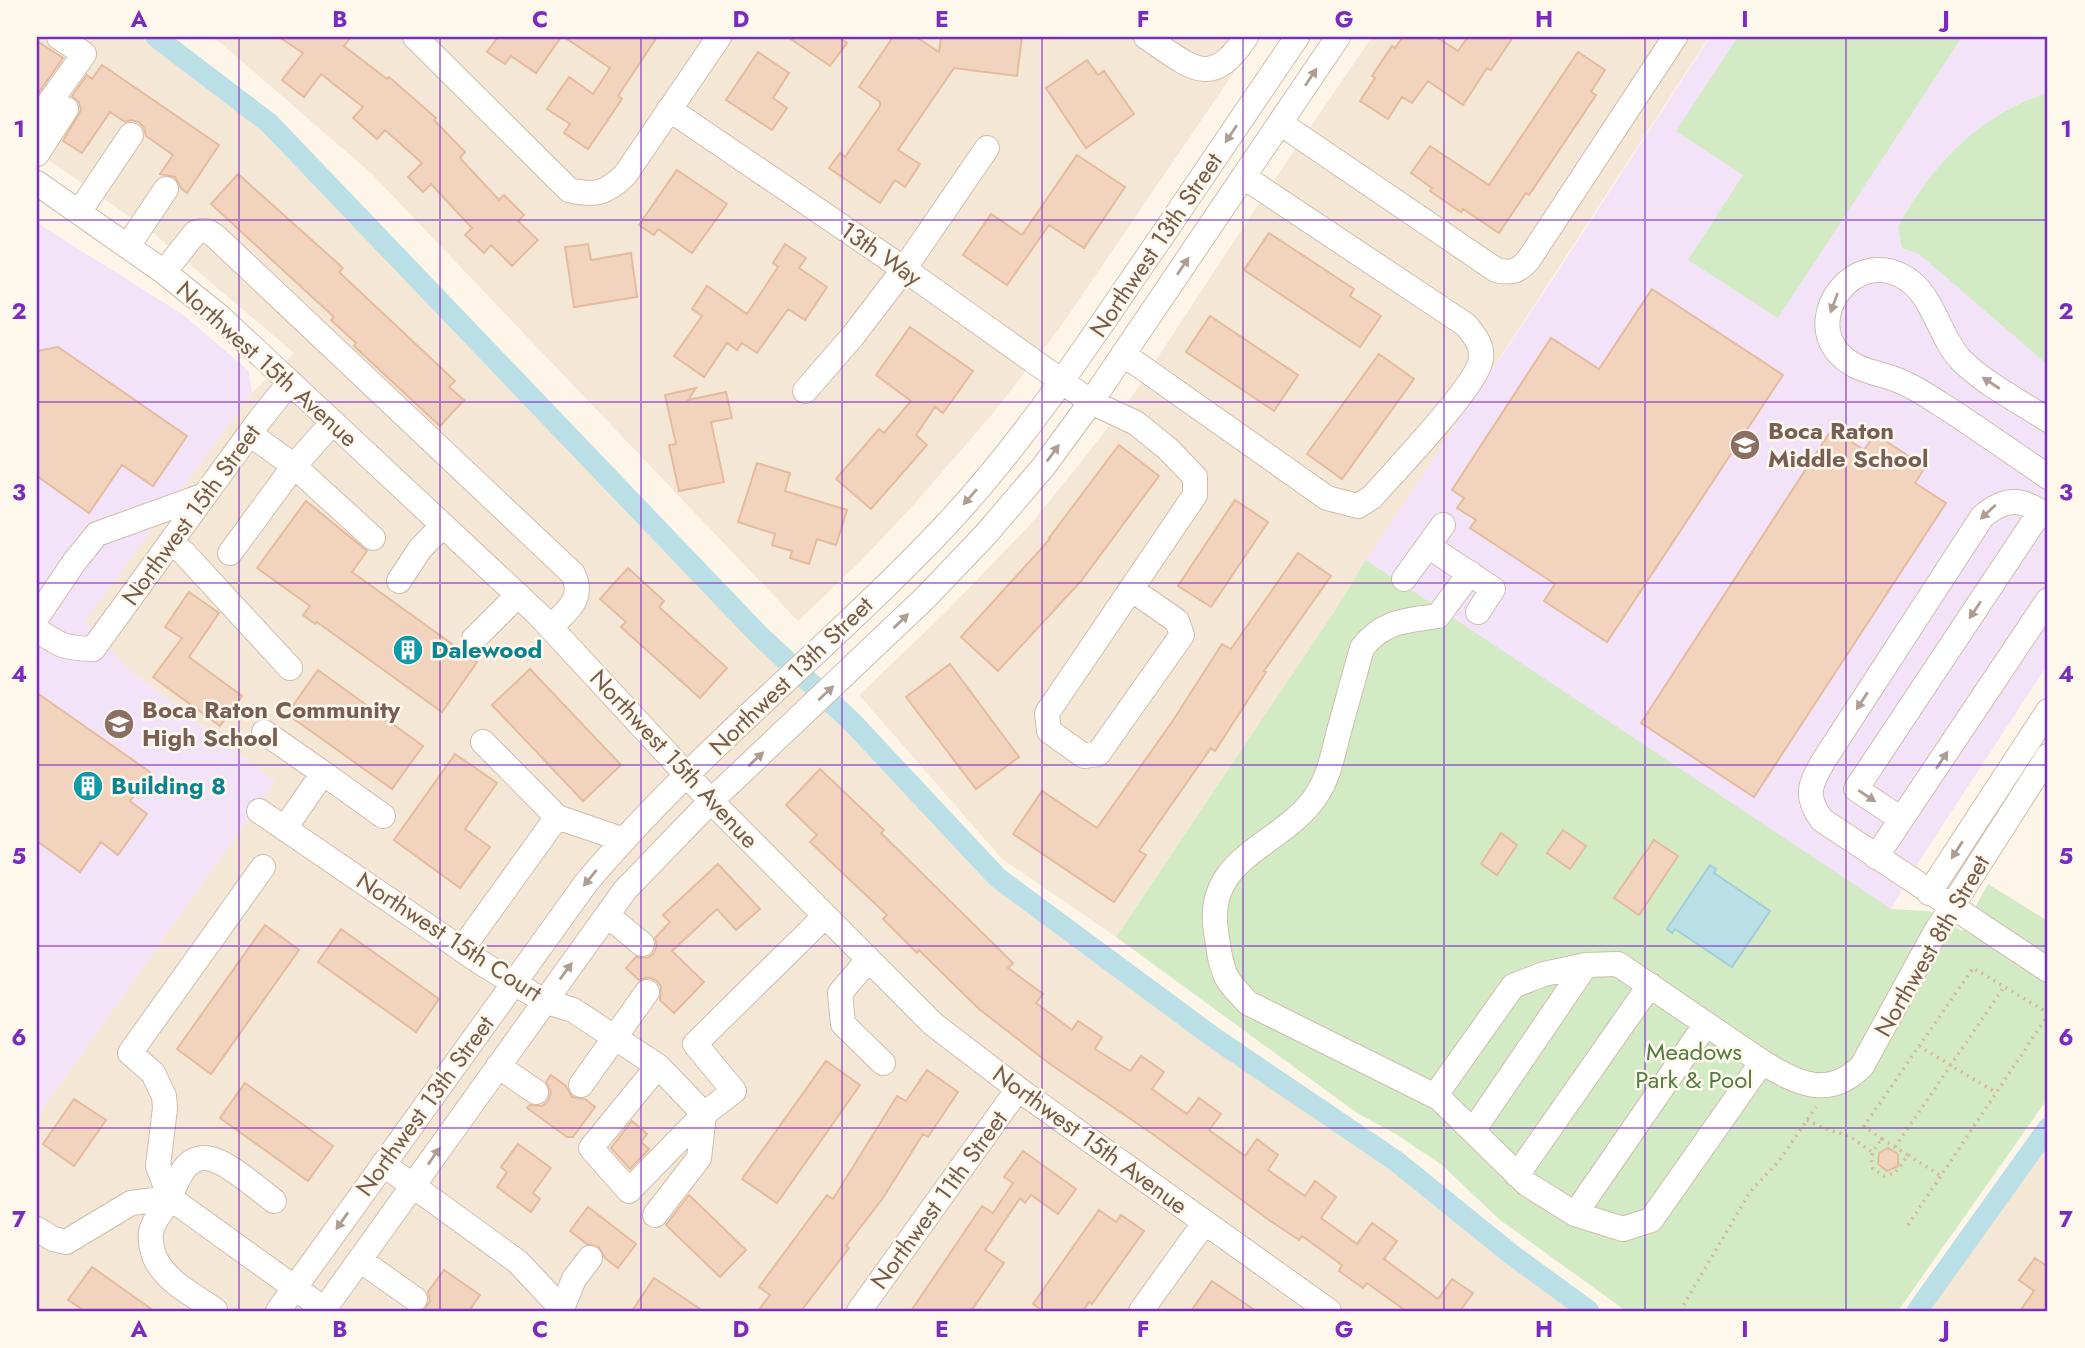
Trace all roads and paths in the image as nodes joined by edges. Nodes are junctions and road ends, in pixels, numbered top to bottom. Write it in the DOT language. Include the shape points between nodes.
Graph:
graph roads {
  1 [pos="59,37"];
  2 [pos="415,37"];
  3 [pos="719,37"];
  4 [pos="1146,37"];
  5 [pos="1246,37"];
  6 [pos="1297,37"];
  7 [pos="1338,37"];
  8 [pos="1675,37"];
  9 [pos="66,109"];
  10 [pos="669,109"];
  11 [pos="37,120"];
  12 [pos="1280,123"];
  13 [pos="131,135"];
  14 [pos="987,148"];
  15 [pos="37,154"];
  16 [pos="1244,177"];
  17 [pos="37,183"];
  18 [pos="166,188"];
  19 [pos="79,212"];
  20 [pos="128,246"];
  21 [pos="904,269"];
  22 [pos="164,272"];
  23 [pos="1123,354"];
  24 [pos="290,382"];
  25 [pos="1063,382"];
  26 [pos="804,391"];
  27 [pos="1091,402"];
  28 [pos="2048,420"];
  29 [pos="334,422"];
  30 [pos="250,434"];
  31 [pos="294,466"];
  32 [pos="2048,477"];
  33 [pos="205,495"];
  34 [pos="2044,515"];
  35 [pos="443,525"];
  36 [pos="1443,525"];
  37 [pos="373,538"];
  38 [pos="170,543"];
  39 [pos="1428,546"];
  40 [pos="230,553"];
  41 [pos="1470,573"];
  42 [pos="1404,579"];
  43 [pos="399,581"];
  44 [pos="1131,589"];
  45 [pos="518,595"];
  46 [pos="2048,600"];
  47 [pos="1478,612"];
  48 [pos="37,617"];
  49 [pos="550,627"];
  50 [pos="37,630"];
  51 [pos="474,639"];
  52 [pos="290,668"];
  53 [pos="2048,711"];
  54 [pos="264,732"];
  55 [pos="483,742"];
  56 [pos="2048,756"];
  57 [pos="323,773"];
  58 [pos="687,775"];
  59 [pos="711,800"];
  60 [pos="259,811"];
  61 [pos="383,816"];
  62 [pos="557,817"];
  63 [pos="1901,819"];
  64 [pos="285,828"];
  65 [pos="624,840"];
  66 [pos="1876,857"];
  67 [pos="263,867"];
  68 [pos="1929,893"];
  69 [pos="1951,908"];
  70 [pos="607,915"];
  71 [pos="825,916"];
  72 [pos="642,944"];
  73 [pos="462,949"];
  74 [pos="868,960"];
  75 [pos="1586,965"];
  76 [pos="2048,970"];
  77 [pos="513,982"];
  78 [pos="1650,985"];
  79 [pos="2004,987"];
  80 [pos="647,992"];
  81 [pos="544,1001"];
  82 [pos="2048,1014"];
  83 [pos="1706,1024"];
  84 [pos="614,1037"];
  85 [pos="1919,1046"];
  86 [pos="1762,1062"];
  87 [pos="883,1063"];
  88 [pos="498,1066"];
  89 [pos="658,1066"];
  90 [pos="1951,1066"];
  91 [pos="581,1085"];
  92 [pos="1824,1086"];
  93 [pos="1018,1089"];
  94 [pos="536,1093"];
  95 [pos="1996,1093"];
  96 [pos="1435,1096"];
  97 [pos="704,1114"];
  98 [pos="1807,1120"];
  99 [pos="1473,1131"];
  100 [pos="1882,1139"];
  101 [pos="1895,1147"];
  102 [pos="1872,1152"];
  103 [pos="1908,1155"];
  104 [pos="383,1164"];
  105 [pos="1517,1175"];
  106 [pos="1941,1175"];
  107 [pos="412,1186"];
  108 [pos="170,1198"];
  109 [pos="274,1201"];
  110 [pos="1575,1214"];
  111 [pos="655,1215"];
  112 [pos="1205,1222"];
  113 [pos="1908,1225"];
  114 [pos="37,1229"];
  115 [pos="590,1258"];
  116 [pos="360,1260"];
  117 [pos="295,1288"];
  118 [pos="415,1299"];
  119 [pos="215,1310"];
  120 [pos="323,1310"];
  121 [pos="278,1311"];
  122 [pos="564,1311"];
  123 [pos="859,1311"];
  124 [pos="1141,1311"];
  125 [pos="1329,1311"];
  126 [pos="1680,1311"];
  1 -- 11 [label="street" via="84,54"];
  2 -- 10 [label="street" via="569,190 589,194 610,189 625,175"];
  3 -- 10 [label="street"];
  4 -- 5 [label="street" via="1203,70 1221,66"];
  6 -- 25 [label="street, Northwest 13th Street, one-way"];
  12 -- 7 [label="street, Northwest 13th Street, one-way"];
  8 -- 12 [label="street" via="1529,259 1520,270 1508,273 1496,270"];
  9 -- 15 [label="street"];
  10 -- 21 [label="street, 13th Way"];
  12 -- 16 [label="street, Northwest 13th Street"];
  13 -- 19 [label="street"];
  14 -- 21 [label="street"];
  23 -- 16 [label="street, Northwest 13th Street, one-way"];
  16 -- 23 [label="street" via="1466,325 1478,340 1481,359 1470,384 1372,497 1358,506 1327,499"];
  17 -- 19 [label="street, Northwest 15th Avenue"];
  18 -- 20 [label="street"];
  19 -- 20 [label="street, Northwest 15th Avenue"];
  20 -- 22 [label="street, Northwest 15th Avenue"];
  21 -- 25 [label="street, 13th Way"];
  21 -- 26 [label="street"];
  22 -- 24 [label="street, Northwest 15th Avenue"];
  22 -- 49 [label="street" via="195,233 208,231 215,236 573,574 576,597"];
  23 -- 27 [label="street, Northwest 13th Street"];
  24 -- 29 [label="street, Northwest 15th Avenue"];
  24 -- 30 [label="street, Northwest 15th Street"];
  25 -- 27 [label="street, 13th Way"];
  25 -- 58 [label="street, Northwest 13th Street, one-way" via="946,524"];
  27 -- 44 [label="street, 13th Way" via="1136,423 1195,477 1195,495"];
  59 -- 27 [label="street, Northwest 13th Street, one-way" via="926,597 1044,466"];
  28 -- 32 [label="street, one-way" via="1960,360 1923,296 1900,275 1872,269 1842,285 1829,318 1829,336 1846,360 1920,391"];
  29 -- 31 [label="street"];
  29 -- 35 [label="street, Northwest 15th Avenue"];
  30 -- 31 [label="street"];
  30 -- 33 [label="street, Northwest 15th Street"];
  31 -- 37 [label="street"];
  31 -- 40 [label="street"];
  33 -- 38 [label="street, Northwest 15th Street"];
  33 -- 48 [label="street" via="97,534"];
  34 -- 63 [label="street, one-way" via="1856,789"];
  34 -- 66 [label="street, one-way" via="2015,501 1997,504 1982,517 1813,779 1810,796 1822,820"];
  35 -- 43 [label="street"];
  35 -- 45 [label="street, Northwest 15th Avenue"];
  36 -- 39 [label="street"];
  38 -- 50 [label="street, Northwest 15th Street" via="93,649 60,645"];
  38 -- 52 [label="street"];
  39 -- 41 [label="street"];
  39 -- 42 [label="street"];
  41 -- 47 [label="street" via="1493,589"];
  41 -- 96 [label="street" via="1438,616 1399,622 1374,632 1362,648 1326,779 1298,815 1234,868 1219,890 1213,915 1226,978 1248,1003"];
  44 -- 44 [label="street, 13th Way" via="1047,713 1049,731 1084,756 1098,754 1182,635 1177,621"];
  45 -- 49 [label="street, Northwest 15th Avenue"];
  45 -- 51 [label="street"];
  63 -- 46 [label="street, one-way"];
  49 -- 58 [label="street, Northwest 15th Avenue"];
  53 -- 68 [label="street, one-way"];
  54 -- 57 [label="street"];
  55 -- 62 [label="street"];
  56 -- 69 [label="street, Northwest 8th Street"];
  57 -- 61 [label="street"];
  57 -- 64 [label="street"];
  58 -- 59 [label="street, Northwest 15th Avenue"];
  58 -- 65 [label="street, Northwest 13th Street"];
  59 -- 70 [label="street, Northwest 13th Street"];
  59 -- 71 [label="street, Northwest 15th Avenue"];
  60 -- 64 [label="street, Northwest 15th Court"];
  62 -- 65 [label="street"];
  62 -- 73 [label="street"];
  63 -- 66 [label="street"];
  64 -- 73 [label="street, Northwest 15th Court"];
  65 -- 77 [label="street, Northwest 13th Street, one-way"];
  66 -- 68 [label="street"];
  67 -- 108 [label="street" via="130,1053 153,1073 164,1096 158,1166"];
  68 -- 69 [label="street"];
  69 -- 76 [label="street"];
  69 -- 92 [label="street, Northwest 8th Street" via="1862,1066 1852,1076"];
  70 -- 72 [label="street"];
  81 -- 70 [label="street, Northwest 13th Street, one-way"];
  71 -- 74 [label="street, Northwest 15th Avenue"];
  71 -- 97 [label="street" via="695,1044 734,1091"];
  73 -- 77 [label="street, Northwest 15th Court"];
  74 -- 87 [label="street" via="840,993 843,1024"];
  74 -- 93 [label="street, Northwest 15th Avenue" via="933,1024"];
  75 -- 78 [label="street" via="1618,964"];
  75 -- 96 [label="street" via="1513,986"];
  75 -- 99 [label="street"];
  77 -- 81 [label="street, Northwest 15th Court"];
  77 -- 104 [label="street, Northwest 13th Street"];
  78 -- 83 [label="street"];
  78 -- 105 [label="street"];
  79 -- 82 [label="path"];
  79 -- 85 [label="path" via="1973,968"];
  79 -- 90 [label="path"];
  80 -- 84 [label="street"];
  81 -- 84 [label="street, Northwest 15th Court" via="573,1010"];
  81 -- 88 [label="street, Northwest 13th Street"];
  82 -- 95 [label="path"];
  83 -- 86 [label="street"];
  83 -- 110 [label="street"];
  84 -- 89 [label="street, Northwest 15th Court"];
  84 -- 91 [label="street"];
  85 -- 90 [label="path"];
  85 -- 100 [label="path" via="1864,1126"];
  86 -- 92 [label="street" via="1785,1076"];
  86 -- 110 [label="street" via="1651,1220 1623,1229"];
  88 -- 94 [label="street"];
  107 -- 88 [label="street, Northwest 13th Street, one-way"];
  89 -- 97 [label="street, Northwest 15th Court"];
  89 -- 97 [label="street" via="591,1148 629,1191"];
  90 -- 95 [label="path"];
  90 -- 101 [label="path"];
  92 -- 98 [label="path"];
  93 -- 112 [label="street, Northwest 15th Avenue"];
  93 -- 123 [label="street, Northwest 11th Street"];
  95 -- 106 [label="path"];
  96 -- 99 [label="street"];
  97 -- 111 [label="street" via="699,1158"];
  98 -- 102 [label="path" via="1849,1136"];
  98 -- 126 [label="path" via="1750,1192"];
  99 -- 105 [label="street"];
  100 -- 101 [label="path"];
  100 -- 102 [label="path"];
  101 -- 103 [label="path"];
  102 -- 103 [label="path" via="1872,1169 1884,1176 1895,1173"];
  103 -- 106 [label="path"];
  104 -- 107 [label="street"];
  104 -- 117 [label="street, Northwest 13th Street, one-way"];
  105 -- 110 [label="street"];
  106 -- 113 [label="path"];
  107 -- 116 [label="street, Northwest 13th Street"];
  107 -- 122 [label="street" via="518,1262"];
  108 -- 109 [label="street" via="183,1171 206,1158 225,1165"];
  108 -- 114 [label="street" via="131,1203 66,1242"];
  108 -- 117 [label="street"];
  108 -- 119 [label="street" via="151,1233 152,1250 169,1279"];
  112 -- 124 [label="street"];
  112 -- 125 [label="street, Northwest 15th Avenue"];
  115 -- 122 [label="street" via="574,1279"];
  116 -- 118 [label="street"];
  116 -- 120 [label="street, Northwest 13th Street"];
  117 -- 120 [label="street"];
  117 -- 121 [label="street, Northwest 13th Street"];
}
